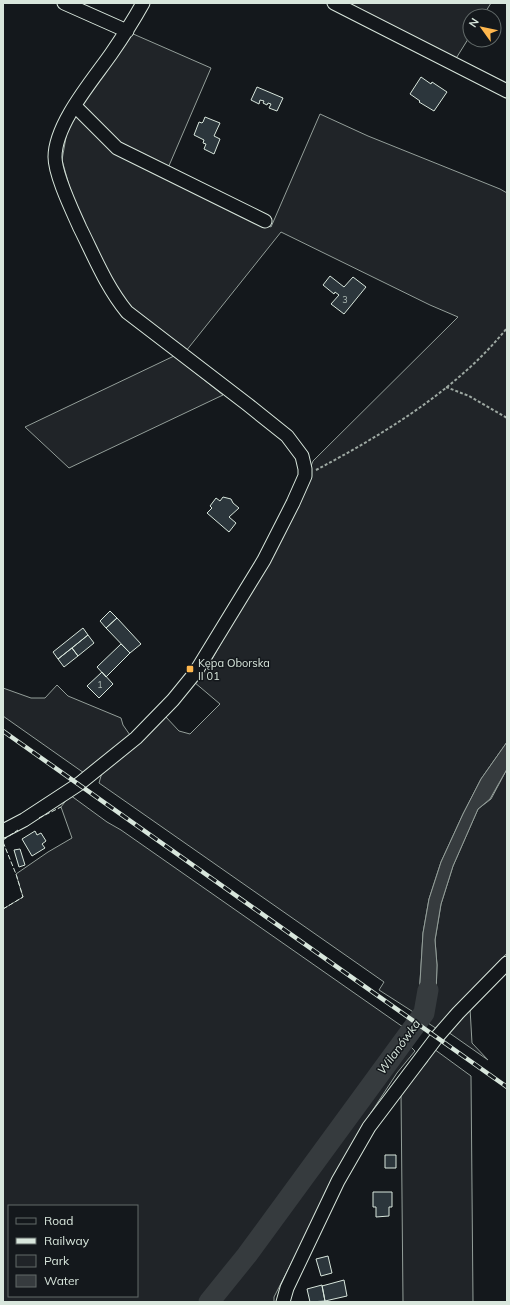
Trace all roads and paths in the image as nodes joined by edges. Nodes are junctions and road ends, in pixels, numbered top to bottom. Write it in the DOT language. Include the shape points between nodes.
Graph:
graph roads {
  1 [pos="64,3"];
  2 [pos="143,3"];
  3 [pos="334,3"];
  4 [pos="127,31"];
  5 [pos="507,91"];
  6 [pos="75,106"];
  7 [pos="266,221"];
  8 [pos="507,328"];
  9 [pos="446,387"];
  10 [pos="507,418"];
  11 [pos="305,476"];
  12 [pos="3,831"];
  13 [pos="507,963"];
  14 [pos="282,1302"];
  1 -- 4 [label="street"];
  2 -- 4 [label="street"];
  3 -- 5 [label="street"];
  4 -- 6 [label="street"];
  6 -- 7 [label="street" via="117,148"];
  6 -- 11 [label="street" via="58,140 56,168 70,206 114,296 127,312 287,436 302,456"];
  8 -- 9 [label="path" via="493,345"];
  9 -- 10 [label="path" via="469,396"];
  9 -- 11 [label="path" via="364,444"];
  11 -- 12 [label="street" via="264,560 195,673 173,700 136,738 79,784"];
  13 -- 14 [label="street" via="437,1038 369,1127 338,1181"];
}
